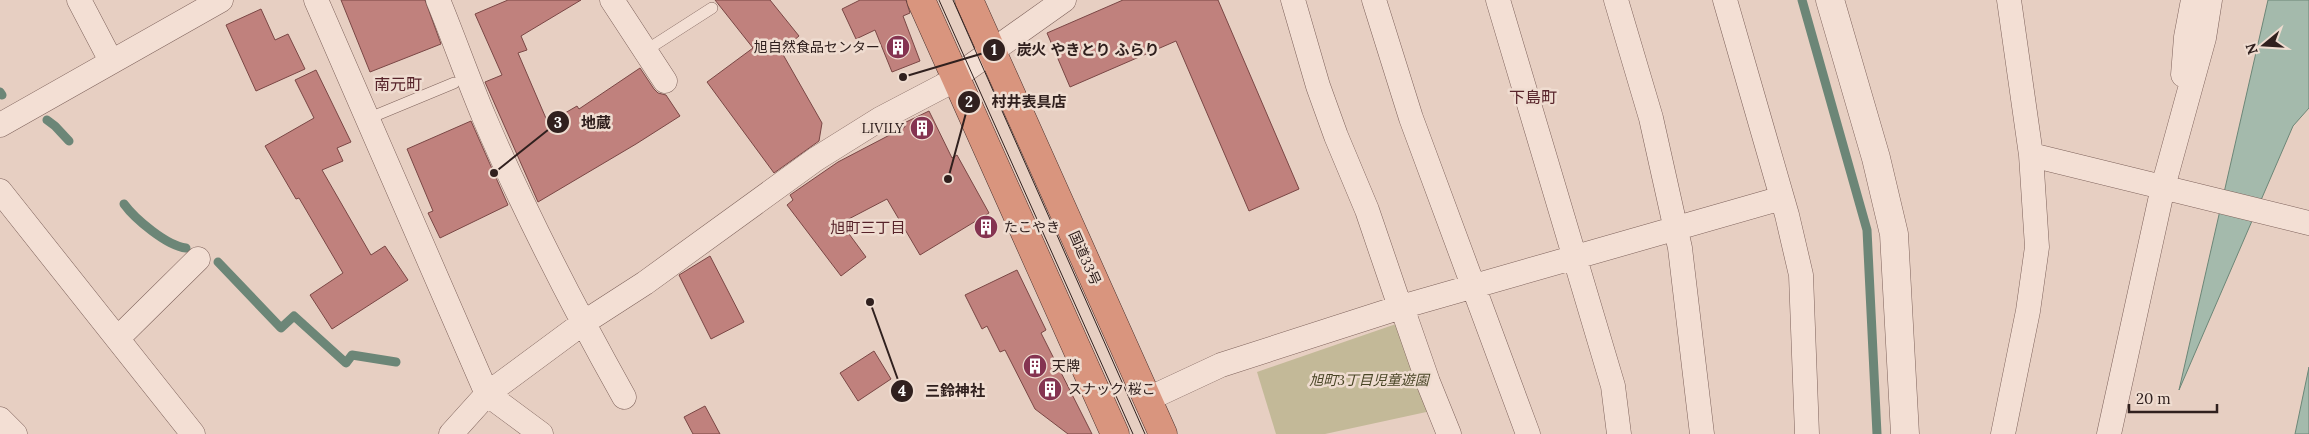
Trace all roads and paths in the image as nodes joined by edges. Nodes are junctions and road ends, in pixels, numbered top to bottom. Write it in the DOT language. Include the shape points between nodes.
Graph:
graph roads {
  1 [pos="79,0"];
  2 [pos="220,0"];
  3 [pos="316,0"];
  4 [pos="438,0"];
  5 [pos="612,0"];
  6 [pos="922,0"];
  7 [pos="969,0"];
  8 [pos="1064,0"];
  9 [pos="1293,0"];
  10 [pos="1374,0"];
  11 [pos="1498,0"];
  12 [pos="1616,0"];
  13 [pos="1725,0"];
  14 [pos="1830,0"];
  15 [pos="2009,0"];
  16 [pos="2193,0"];
  17 [pos="2210,0"];
  18 [pos="712,8"];
  19 [pos="645,51"];
  20 [pos="993,52"];
  21 [pos="111,61"];
  22 [pos="956,77"];
  23 [pos="664,80"];
  24 [pos="454,82"];
  25 [pos="367,119"];
  26 [pos="2181,122"];
  27 [pos="0,126"];
  28 [pos="2031,155"];
  29 [pos="2163,186"];
  30 [pos="0,191"];
  31 [pos="1782,198"];
  32 [pos="2309,223"];
  33 [pos="1675,229"];
  34 [pos="1576,257"];
  35 [pos="198,259"];
  36 [pos="1474,287"];
  37 [pos="1401,307"];
  38 [pos="583,323"];
  39 [pos="118,338"];
  40 [pos="487,394"];
  41 [pos="624,397"];
  42 [pos="1148,399"];
  43 [pos="0,419"];
  44 [pos="15,434"];
  45 [pos="193,434"];
  46 [pos="451,434"];
  47 [pos="541,434"];
  48 [pos="1116,434"];
  49 [pos="1163,434"];
  50 [pos="1450,434"];
  51 [pos="1528,434"];
  52 [pos="1619,434"];
  53 [pos="1702,434"];
  54 [pos="1807,434"];
  55 [pos="1905,434"];
  56 [pos="2003,434"];
  57 [pos="2109,434"];
  1 -- 21 [label="street"];
  2 -- 21 [label="street"];
  3 -- 25 [label="street"];
  4 -- 38 [label="street" via="488,125"];
  5 -- 19 [label="street"];
  6 -- 22 [label="highway"];
  7 -- 20 [label="highway, 国道33号"];
  8 -- 20 [label="street"];
  9 -- 37 [label="street" via="1318,86"];
  10 -- 36 [label="street" via="1411,118"];
  11 -- 34 [label="street"];
  12 -- 33 [label="street" via="1651,118"];
  13 -- 31 [label="street"];
  14 -- 55 [label="street" via="1876,158 1894,234"];
  15 -- 28 [label="street"];
  16 -- 26 [label="street" via="2186,37"];
  17 -- 26 [label="street" via="2204,38"];
  18 -- 19 [label="lane"];
  19 -- 23 [label="street"];
  20 -- 22 [label="street"];
  20 -- 42 [label="highway, 国道33号"];
  21 -- 27 [label="street"];
  22 -- 38 [label="street" via="816,159 645,283"];
  22 -- 48 [label="highway"];
  24 -- 25 [label="lane"];
  25 -- 40 [label="street"];
  26 -- 29 [label="street"];
  28 -- 29 [label="street"];
  28 -- 56 [label="street" via="2037,247 2028,311"];
  29 -- 32 [label="street"];
  29 -- 57 [label="street"];
  30 -- 39 [label="street"];
  31 -- 33 [label="street"];
  31 -- 54 [label="street" via="1801,274"];
  33 -- 34 [label="street"];
  33 -- 53 [label="street"];
  34 -- 36 [label="street"];
  34 -- 52 [label="street" via="1613,386"];
  35 -- 39 [label="street"];
  36 -- 37 [label="street"];
  36 -- 51 [label="street"];
  37 -- 42 [label="street" via="1221,365"];
  37 -- 50 [label="street"];
  38 -- 40 [label="street"];
  38 -- 41 [label="street"];
  39 -- 45 [label="street"];
  40 -- 46 [label="street"];
  40 -- 47 [label="street"];
  42 -- 49 [label="highway, 国道33号"];
  43 -- 44 [label="street"];
}
